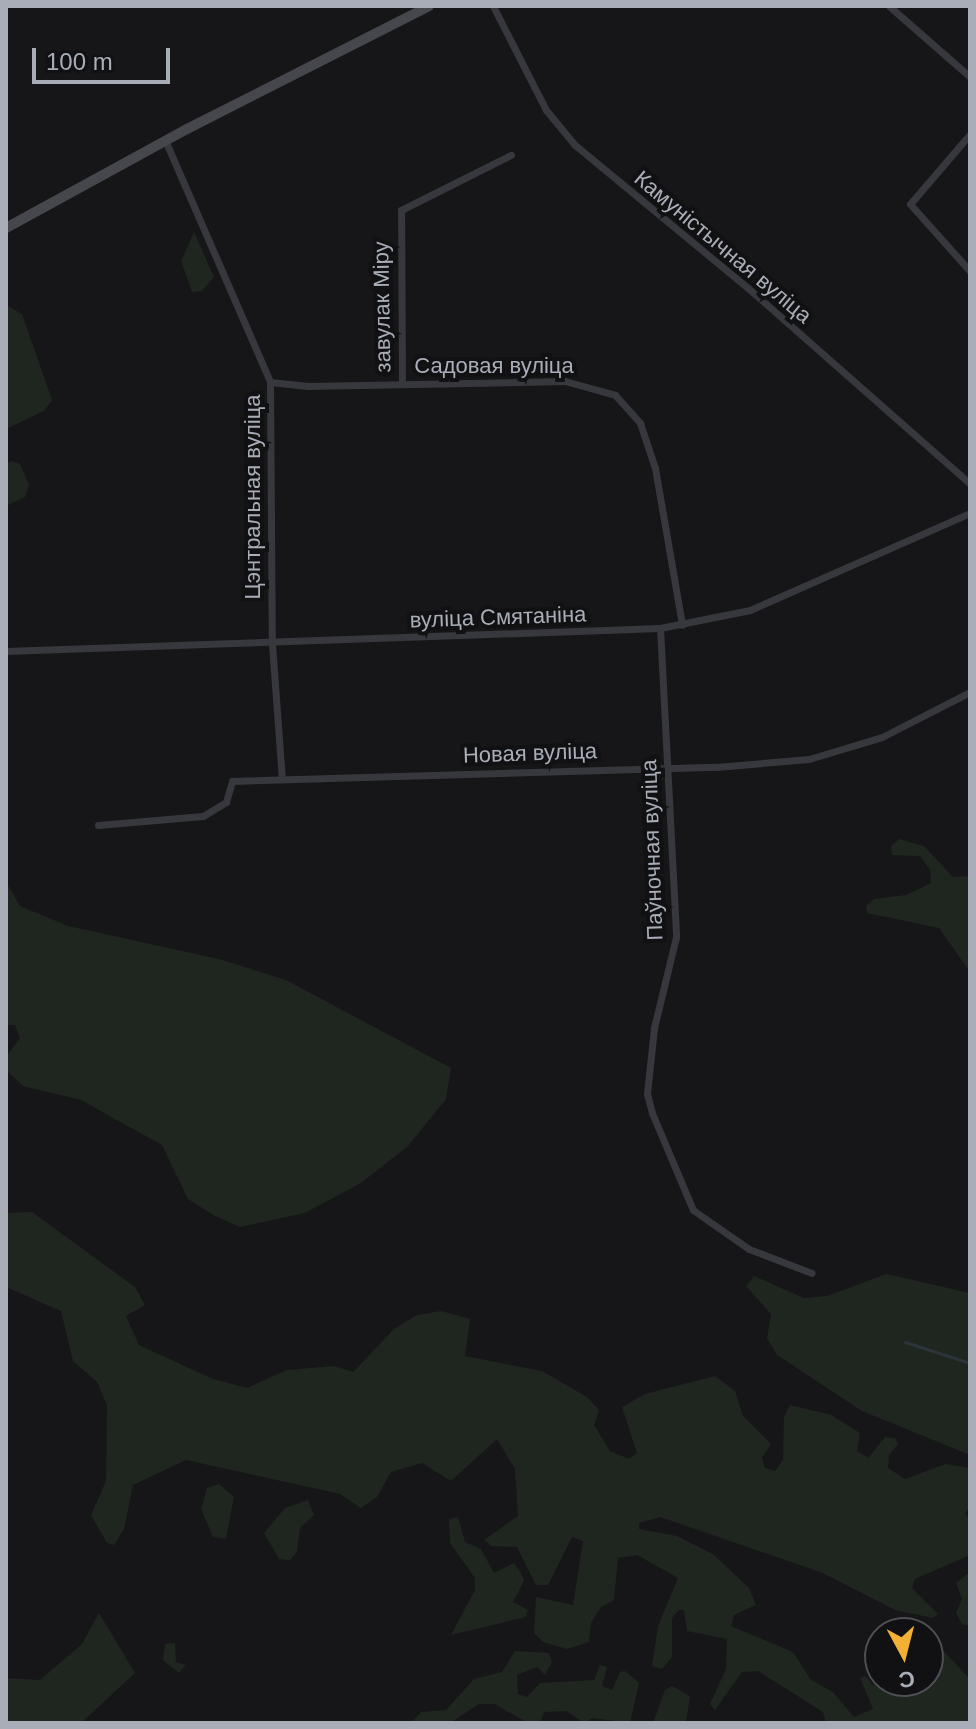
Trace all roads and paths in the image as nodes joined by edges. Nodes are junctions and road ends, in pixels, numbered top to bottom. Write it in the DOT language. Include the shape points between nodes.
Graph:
graph roads {
  1 [pos="429,6"];
  2 [pos="493,6"];
  3 [pos="889,6"];
  4 [pos="970,77"];
  5 [pos="970,134"];
  6 [pos="165,140"];
  7 [pos="511,155"];
  8 [pos="6,228"];
  9 [pos="970,271"];
  10 [pos="270,382"];
  11 [pos="402,383"];
  12 [pos="970,484"];
  13 [pos="970,513"];
  14 [pos="682,625"];
  15 [pos="660,628"];
  16 [pos="272,644"];
  17 [pos="6,651"];
  18 [pos="970,692"];
  19 [pos="668,767"];
  20 [pos="282,779"];
  21 [pos="98,825"];
  22 [pos="812,1273"];
  1 -- 6 [label="main road"];
  2 -- 12 [label="street, Камуністычная вуліца" via="531,85 567,136"];
  3 -- 4 [label="street"];
  5 -- 9 [label="street" via="910,204"];
  6 -- 8 [label="main road"];
  6 -- 10 [label="street, Цэнтральная вуліца"];
  7 -- 11 [label="street, завулак Міру" via="401,210"];
  10 -- 11 [label="street, Садовая вуліца"];
  10 -- 16 [label="street, Цэнтральная вуліца"];
  11 -- 14 [label="street, Садовая вуліца" via="565,381 600,388 628,406 655,468"];
  13 -- 14 [label="street, вуліца Смятаніна" via="775,600"];
  14 -- 15 [label="street, вуліца Смятаніна"];
  15 -- 16 [label="street, вуліца Смятаніна"];
  15 -- 19 [label="street, Паўночная вуліца"];
  16 -- 17 [label="street, вуліца Смятаніна"];
  16 -- 20 [label="street, Цэнтральная вуліца"];
  18 -- 19 [label="street, Новая вуліца" via="882,737 809,759"];
  19 -- 20 [label="street, Новая вуліца"];
  19 -- 22 [label="street, Паўночная вуліца" via="676,937 654,1028 647,1094 652,1113 693,1210 749,1249"];
  20 -- 21 [label="street, Новая вуліца" via="232,781 226,802 215,812 184,822"];
}
